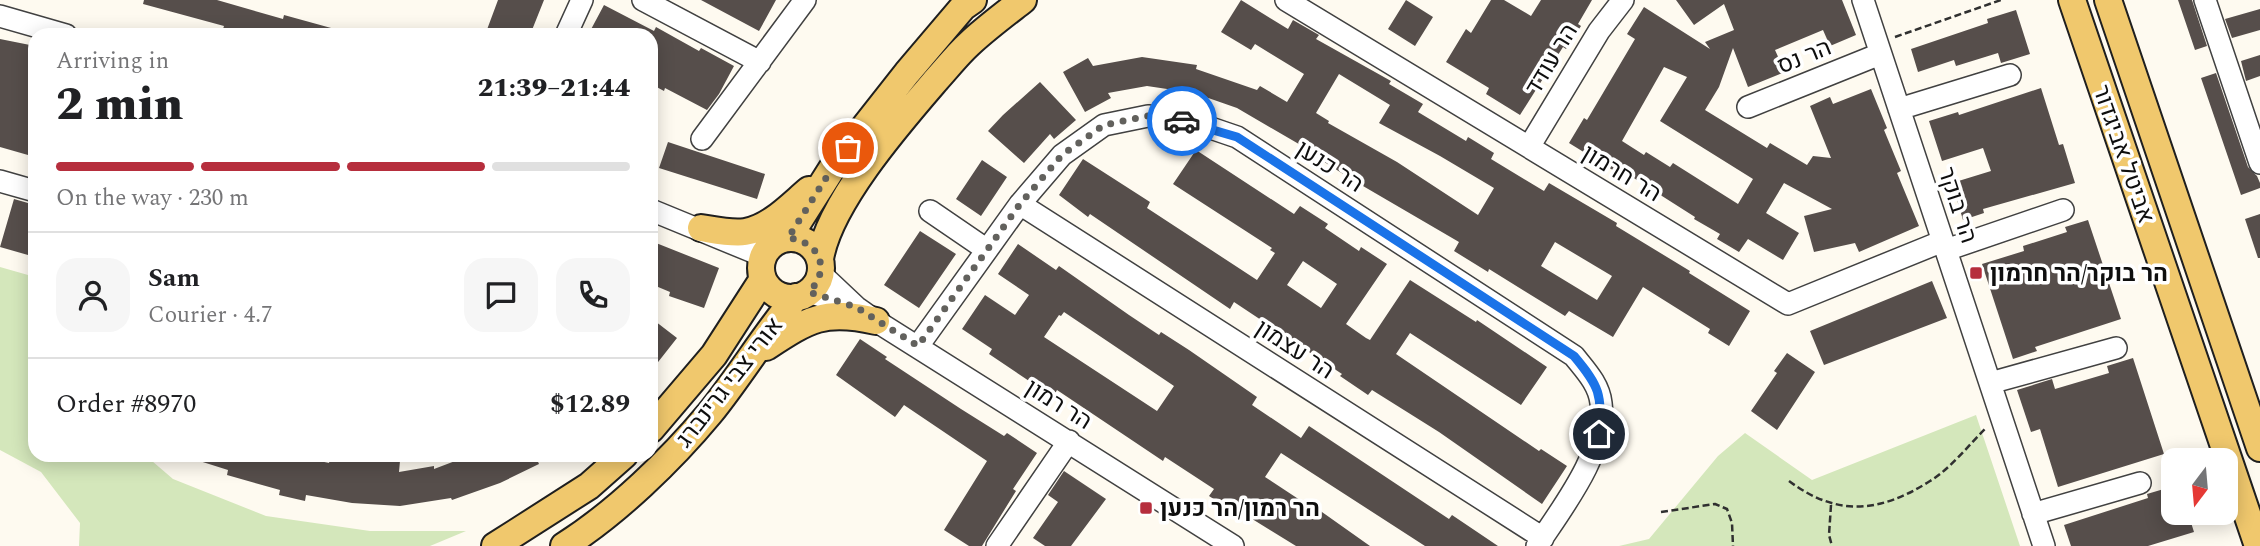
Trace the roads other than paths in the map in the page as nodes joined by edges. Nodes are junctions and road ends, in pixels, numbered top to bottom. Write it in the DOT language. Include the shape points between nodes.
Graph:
graph roads {
  1 [pos="582,0"];
  2 [pos="643,0"];
  3 [pos="806,0"];
  4 [pos="973,0"];
  5 [pos="1023,0"];
  6 [pos="1286,0"];
  7 [pos="1623,0"];
  8 [pos="1863,0"];
  9 [pos="2072,0"];
  10 [pos="2108,0"];
  11 [pos="2204,0"];
  12 [pos="0,16"];
  13 [pos="42,28"];
  14 [pos="569,28"];
  15 [pos="1879,49"];
  16 [pos="760,62"];
  17 [pos="2010,75"];
  18 [pos="1748,107"];
  19 [pos="1899,109"];
  20 [pos="2253,119"];
  21 [pos="702,139"];
  22 [pos="1529,147"];
  23 [pos="2260,163"];
  24 [pos="833,167"];
  25 [pos="0,181"];
  26 [pos="28,189"];
  27 [pos="1020,204"];
  28 [pos="2063,210"];
  29 [pos="930,211"];
  30 [pos="658,213"];
  31 [pos="701,228"];
  32 [pos="788,238"];
  33 [pos="1944,245"];
  34 [pos="987,250"];
  35 [pos="763,267"];
  36 [pos="811,280"];
  37 [pos="866,314"];
  38 [pos="918,346"];
  39 [pos="2116,348"];
  40 [pos="755,353"];
  41 [pos="1990,383"];
  42 [pos="658,421"];
  43 [pos="1069,441"];
  44 [pos="2260,448"];
  45 [pos="616,462"];
  46 [pos="2140,483"];
  47 [pos="2034,514"];
  48 [pos="1540,542"];
  49 [pos="495,546"];
  50 [pos="564,546"];
  51 [pos="997,546"];
  52 [pos="1233,546"];
  53 [pos="2044,546"];
  54 [pos="2258,546"];
  1 -- 14 [label="street"];
  2 -- 16 [label="street"];
  3 -- 16 [label="street"];
  4 -- 24 [label="main road" via="907,73"];
  5 -- 36 [label="main road, אורי צבי גרינברג" via="968,44 860,175 829,227"];
  6 -- 22 [label="street, הר חרמון"];
  7 -- 22 [label="street, הר עודד" via="1599,31"];
  8 -- 15 [label="street, הר בוקר"];
  9 -- 54 [label="main road, אביטל אביגדור"];
  10 -- 44 [label="main road, אביטל אביגדור"];
  11 -- 20 [label="street"];
  12 -- 13 [label="street"];
  15 -- 18 [label="street, הר נס"];
  15 -- 19 [label="street, הר בוקר"];
  16 -- 21 [label="street"];
  17 -- 19 [label="street"];
  19 -- 33 [label="street, הר בוקר"];
  20 -- 23 [label="street"];
  22 -- 33 [label="street, הר חרמון" via="1788,304"];
  24 -- 31 [label="main road" via="762,226 744,232"];
  24 -- 32 [label="main road"];
  25 -- 26 [label="street"];
  27 -- 34 [label="street, הר כנען"];
  27 -- 48 [label="street, הר עצמון"];
  27 -- 48 [label="street, הר כנען" via="1062,155 1104,125 1148,116 1193,122 1237,137 1574,356 1592,378 1601,403 1599,434 1583,475"];
  28 -- 33 [label="street"];
  29 -- 34 [label="street"];
  30 -- 31 [label="street"];
  31 -- 35 [label="street"];
  32 -- 35 [label="main road" via="773,243"];
  32 -- 36 [label="main road" via="808,243"];
  33 -- 41 [label="street, הר בוקר"];
  34 -- 38 [label="street, הר כנען"];
  35 -- 36 [label="main road" via="767,286 780,296"];
  35 -- 42 [label="main road, אורי צבי גרינברג" via="715,355"];
  36 -- 37 [label="street, הר רמון"];
  36 -- 40 [label="main road, אורי צבי גרינברג"];
  37 -- 38 [label="street, הר רמון"];
  37 -- 40 [label="main road" via="809,322"];
  38 -- 43 [label="street, הר רמון"];
  39 -- 41 [label="street"];
  40 -- 50 [label="main road, אורי צבי גרינברג" via="710,413 665,462"];
  41 -- 47 [label="street, הר בוקר"];
  43 -- 51 [label="street"];
  43 -- 52 [label="street, הר רמון"];
  45 -- 49 [label="main road" via="589,486"];
  46 -- 47 [label="street"];
  47 -- 53 [label="street, הר בוקר"];
}
